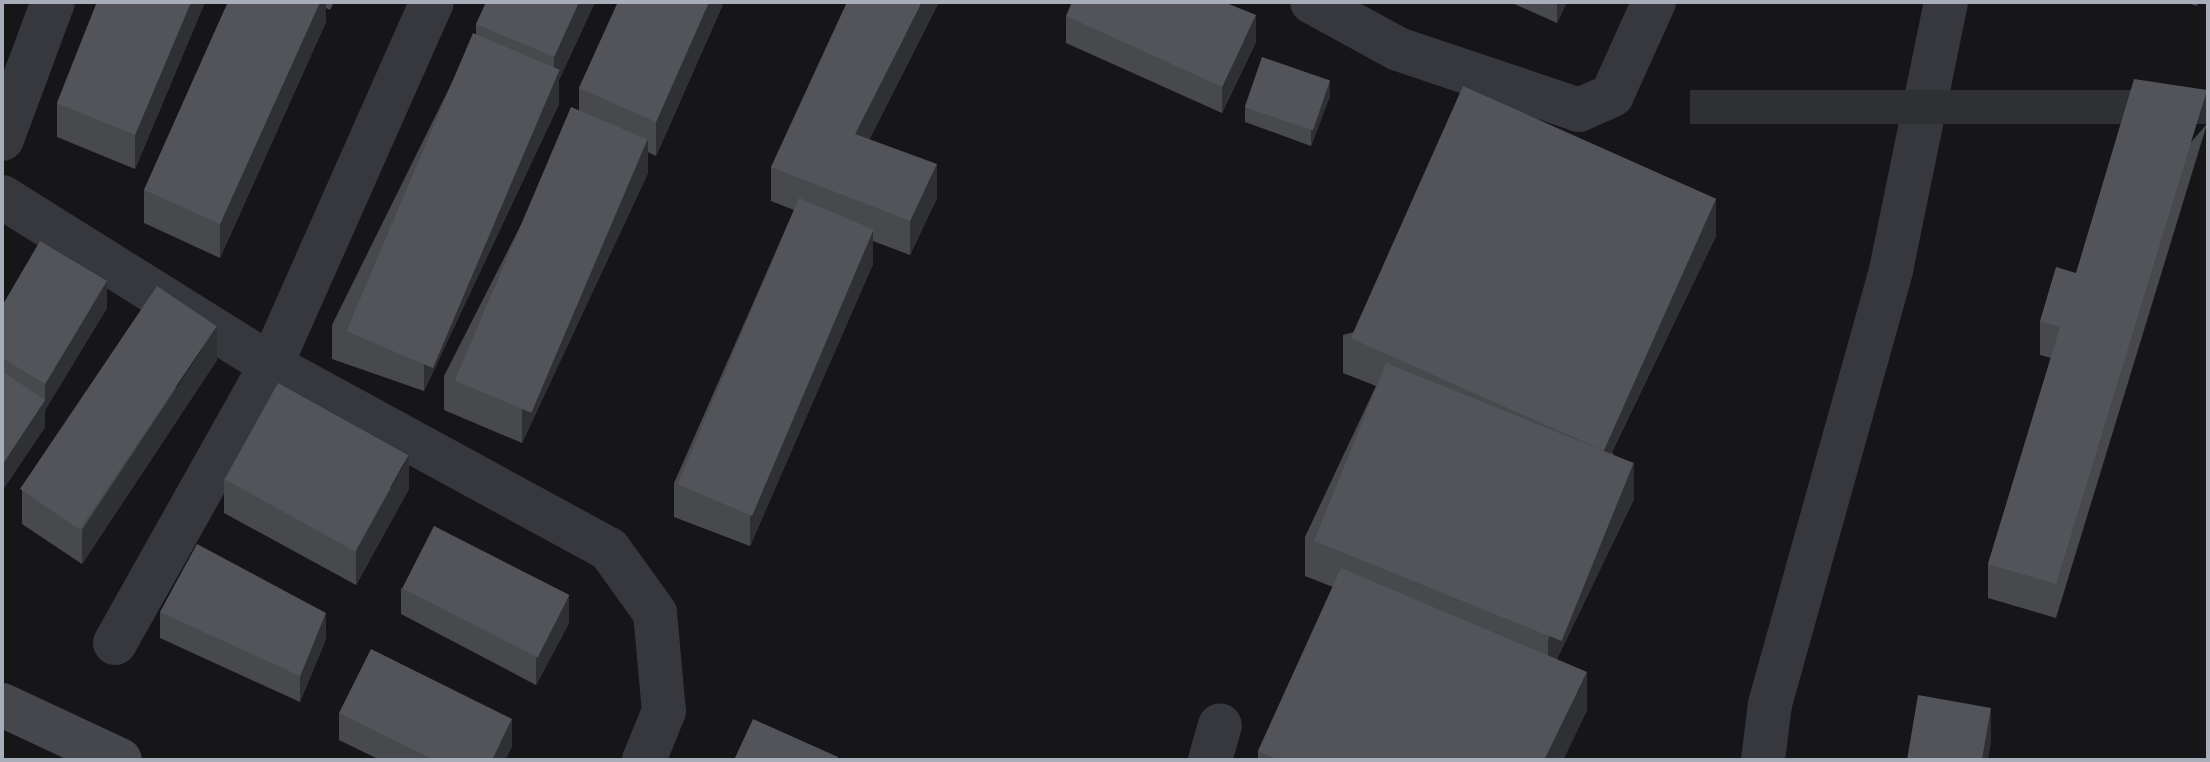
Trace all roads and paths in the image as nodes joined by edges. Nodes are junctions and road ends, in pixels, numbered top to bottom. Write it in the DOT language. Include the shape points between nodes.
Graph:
graph roads {
  1 [pos="53,2"];
  2 [pos="432,2"];
  3 [pos="1312,2"];
  4 [pos="1654,2"];
  5 [pos="1946,2"];
  6 [pos="2,139"];
  7 [pos="2,197"];
  8 [pos="271,365"];
  9 [pos="115,643"];
  10 [pos="2,705"];
  11 [pos="120,760"];
  12 [pos="644,760"];
  13 [pos="1763,760"];
  1 -- 6 [label="street"];
  2 -- 8 [label="street"];
  3 -- 4 [label="street" via="1398,49 1579,110 1612,95"];
  5 -- 13 [label="street" via="1891,270 1770,704"];
  7 -- 8 [label="street"];
  8 -- 9 [label="street"];
  8 -- 12 [label="street" via="609,549 655,613 664,711"];
  10 -- 11 [label="main road"];
}
